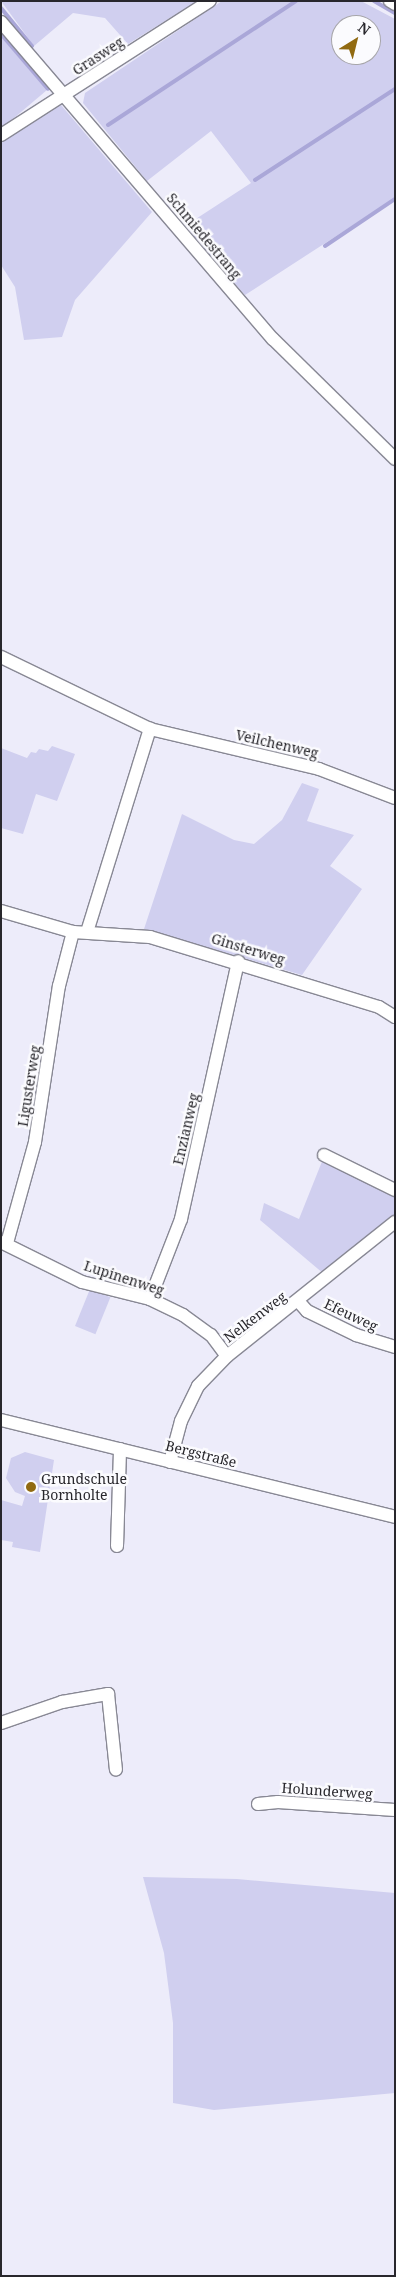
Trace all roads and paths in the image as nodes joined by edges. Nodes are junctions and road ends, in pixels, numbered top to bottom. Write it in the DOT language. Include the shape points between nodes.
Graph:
graph roads {
  1 [pos="210,1"];
  2 [pos="390,1"];
  3 [pos="395,4"];
  4 [pos="1,22"];
  5 [pos="65,95"];
  6 [pos="1,135"];
  7 [pos="395,459"];
  8 [pos="1,657"];
  9 [pos="150,729"];
  10 [pos="395,798"];
  11 [pos="1,911"];
  12 [pos="73,932"];
  13 [pos="87,932"];
  14 [pos="238,961"];
  15 [pos="395,1017"];
  16 [pos="324,1155"];
  17 [pos="395,1190"];
  18 [pos="395,1222"];
  19 [pos="4,1243"];
  20 [pos="150,1299"];
  21 [pos="299,1302"];
  22 [pos="395,1348"];
  23 [pos="227,1356"];
  24 [pos="1,1420"];
  25 [pos="120,1449"];
  26 [pos="170,1462"];
  27 [pos="395,1517"];
  28 [pos="117,1546"];
  29 [pos="1,1723"];
  30 [pos="116,1770"];
  31 [pos="258,1804"];
  32 [pos="395,1810"];
  1 -- 5 [label="street, Grasweg"];
  2 -- 3 [label="street"];
  4 -- 5 [label="street, Schmiedestrang"];
  5 -- 6 [label="street, Grasweg"];
  5 -- 7 [label="street, Schmiedestrang" via="272,339"];
  8 -- 9 [label="street, Veilchenweg"];
  9 -- 10 [label="street, Veilchenweg" via="319,769"];
  9 -- 13 [label="street"];
  11 -- 12 [label="street, Ginsterweg"];
  12 -- 13 [label="street, Ginsterweg"];
  12 -- 19 [label="street, Ligusterweg" via="59,986 35,1142"];
  13 -- 14 [label="street, Ginsterweg" via="150,937"];
  14 -- 15 [label="street, Ginsterweg" via="379,1007"];
  14 -- 20 [label="street, Enzianweg" via="181,1219"];
  16 -- 17 [label="street"];
  18 -- 21 [label="street, Nelkenweg"];
  19 -- 20 [label="street, Lupinenweg" via="82,1282"];
  20 -- 23 [label="street, Lupinenweg" via="183,1315 211,1335"];
  21 -- 22 [label="street, Efeuweg" via="307,1311 356,1336"];
  21 -- 23 [label="street, Nelkenweg"];
  23 -- 26 [label="street, Nelkenweg" via="198,1386 191,1399"];
  24 -- 25 [label="street, Bergstraße"];
  25 -- 26 [label="street, Bergstraße"];
  25 -- 28 [label="street"];
  26 -- 27 [label="street, Bergstraße"];
  29 -- 30 [label="street" via="62,1702 108,1694"];
  31 -- 32 [label="street, Holunderweg" via="278,1802"];
}
